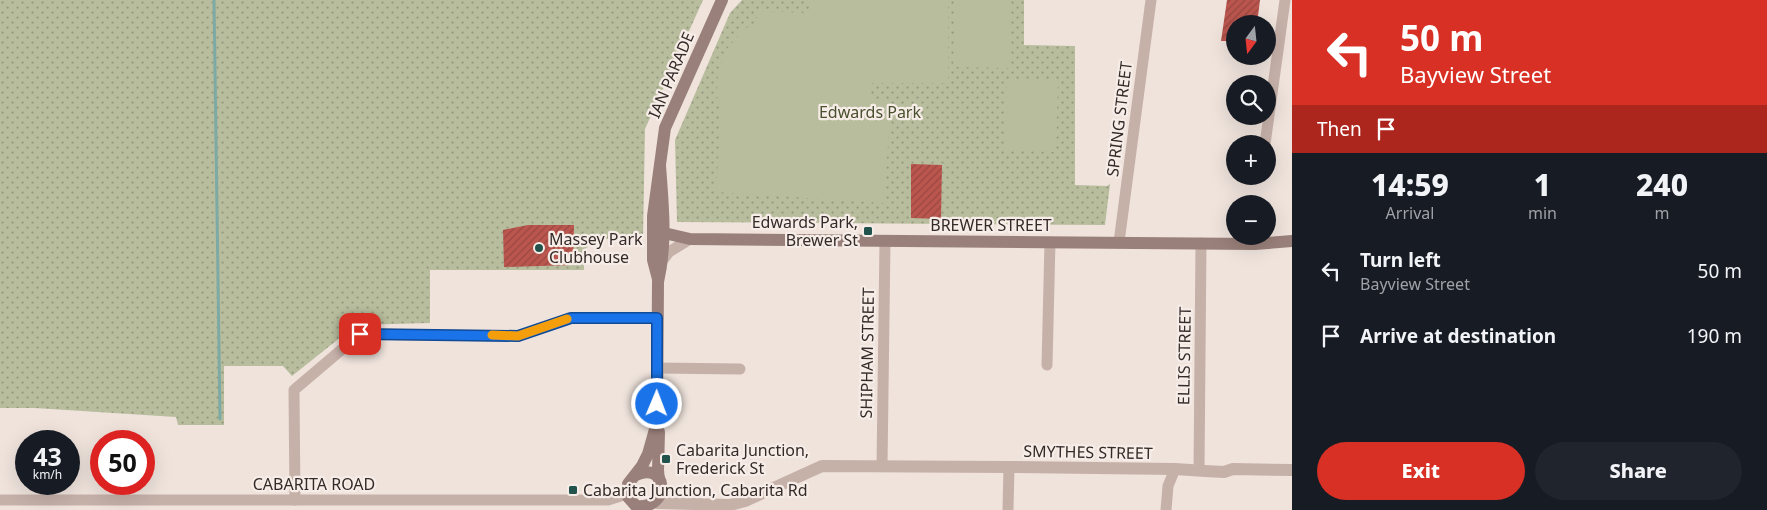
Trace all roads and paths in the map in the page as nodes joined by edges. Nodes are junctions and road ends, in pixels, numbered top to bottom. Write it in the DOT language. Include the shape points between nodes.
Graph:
graph roads {
  1 [pos="722,0"];
  2 [pos="1151,0"];
  3 [pos="1285,0"];
  4 [pos="1267,135"];
  5 [pos="660,166"];
  6 [pos="664,233"];
  7 [pos="690,239"];
  8 [pos="1292,240"];
  9 [pos="885,241"];
  10 [pos="1050,242"];
  11 [pos="1119,242"];
  12 [pos="1201,243"];
  13 [pos="653,250"];
  14 [pos="663,260"];
  15 [pos="658,282"];
  16 [pos="657,318"];
  17 [pos="1047,365"];
  18 [pos="657,368"];
  19 [pos="740,369"];
  20 [pos="656,422"];
  21 [pos="882,466"];
  22 [pos="1008,467"];
  23 [pos="1158,469"];
  24 [pos="1175,469"];
  25 [pos="1199,470"];
  26 [pos="1292,470"];
  27 [pos="634,476"];
  28 [pos="659,481"];
  29 [pos="627,494"];
  30 [pos="0,500"];
  31 [pos="295,500"];
  32 [pos="657,503"];
  33 [pos="1166,504"];
  34 [pos="153,505"];
  35 [pos="479,506"];
  36 [pos="644,509"];
  37 [pos="1008,510"];
  1 -- 5 [label="main road, IAN PARADE" via="665,128"];
  2 -- 11 [label="street, SPRING STREET"];
  3 -- 4 [label="street"];
  5 -- 6 [label="main road, IAN PARADE"];
  5 -- 13 [label="main road, IAN PARADE" via="653,216"];
  6 -- 7 [label="main road, BREWER STREET"];
  6 -- 13 [label="main road"];
  6 -- 14 [label="main road, IAN PARADE"];
  7 -- 9 [label="main road, BREWER STREET"];
  7 -- 14 [label="street" via="669,252"];
  8 -- 12 [label="main road, BREWER STREET" via="1255,244"];
  9 -- 10 [label="main road, BREWER STREET"];
  9 -- 21 [label="street, SHIPHAM STREET"];
  10 -- 11 [label="main road, BREWER STREET"];
  10 -- 17 [label="street"];
  11 -- 12 [label="main road, BREWER STREET"];
  12 -- 25 [label="street, ELLIS STREET"];
  13 -- 15 [label="main road, IAN PARADE"];
  14 -- 15 [label="main road, IAN PARADE"];
  15 -- 16 [label="main road"];
  16 -- 18 [label="main road"];
  16 -- 31 [label="street" via="571,318 518,336 360,334 294,390"];
  18 -- 19 [label="street"];
  18 -- 20 [label="main road"];
  20 -- 27 [label="main road" via="648,454"];
  20 -- 28 [label="main road" via="660,436"];
  21 -- 22 [label="street, SMYTHES STREET"];
  21 -- 32 [label="street" via="822,466 730,505"];
  22 -- 23 [label="street, SMYTHES STREET"];
  22 -- 37 [label="street"];
  23 -- 24 [label="street, SMYTHES STREET"];
  23 -- 33 [label="street"];
  24 -- 25 [label="street, SMYTHES STREET"];
  24 -- 33 [label="street" via="1168,486"];
  25 -- 26 [label="street, SMYTHES STREET"];
  27 -- 28 [label="main road" via="644,473 655,476"];
  27 -- 29 [label="main road" via="628,484"];
  28 -- 32 [label="main road" via="662,494"];
  29 -- 35 [label="street, CABARITA ROAD" via="608,500"];
  29 -- 36 [label="main road" via="633,504"];
  30 -- 34 [label="street, CABARITA ROAD"];
  31 -- 34 [label="street, CABARITA ROAD"];
  31 -- 35 [label="street, CABARITA ROAD"];
  32 -- 36 [label="main road"];
}
